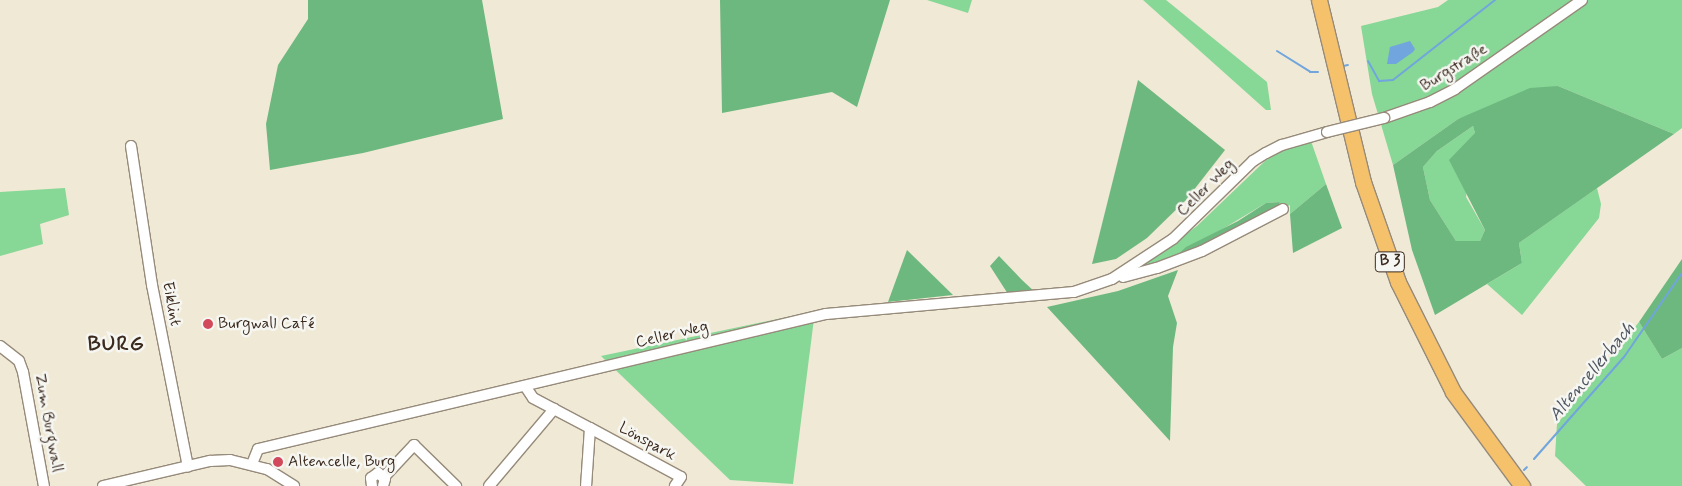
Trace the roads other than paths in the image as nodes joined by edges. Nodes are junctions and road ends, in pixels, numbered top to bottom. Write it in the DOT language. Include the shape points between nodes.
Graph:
graph roads {
  1 [pos="1319,0"];
  2 [pos="1582,0"];
  3 [pos="1327,132"];
  4 [pos="131,146"];
  5 [pos="1283,209"];
  6 [pos="1112,279"];
  7 [pos="0,346"];
  8 [pos="525,386"];
  9 [pos="554,409"];
  10 [pos="590,428"];
  11 [pos="252,464"];
  12 [pos="188,466"];
  13 [pos="383,482"];
  14 [pos="44,486"];
  15 [pos="103,486"];
  16 [pos="294,486"];
  17 [pos="372,486"];
  18 [pos="456,486"];
  19 [pos="489,486"];
  20 [pos="586,486"];
  21 [pos="675,486"];
  22 [pos="1522,486"];
  1 -- 22 [label="highway, B 3" via="1363,182 1398,282 1453,392"];
  2 -- 3 [label="street, Burgstraße, bridge" via="1455,89 1430,102"];
  3 -- 6 [label="street, Celler Weg" via="1282,145 1253,162 1192,224"];
  4 -- 12 [label="street, Eiklint" via="152,285"];
  5 -- 6 [label="street, Celler Weg" via="1202,251 1157,268"];
  6 -- 8 [label="street, Celler Weg" via="1074,292 1044,297 826,314"];
  7 -- 14 [label="street, Zum Burgwall" via="19,361 23,372"];
  8 -- 9 [label="street, Lönspark" via="533,398"];
  8 -- 11 [label="street, Celler Weg" via="258,450"];
  9 -- 10 [label="street, Lönspark"];
  9 -- 19 [label="street"];
  10 -- 20 [label="street"];
  10 -- 21 [label="street, Lönspark" via="681,477"];
  11 -- 12 [label="street" via="224,460"];
  11 -- 16 [label="street" via="285,478"];
  12 -- 15 [label="street"];
  13 -- 17 [label="street" via="374,474 370,480"];
  13 -- 18 [label="street" via="414,445"];
}
